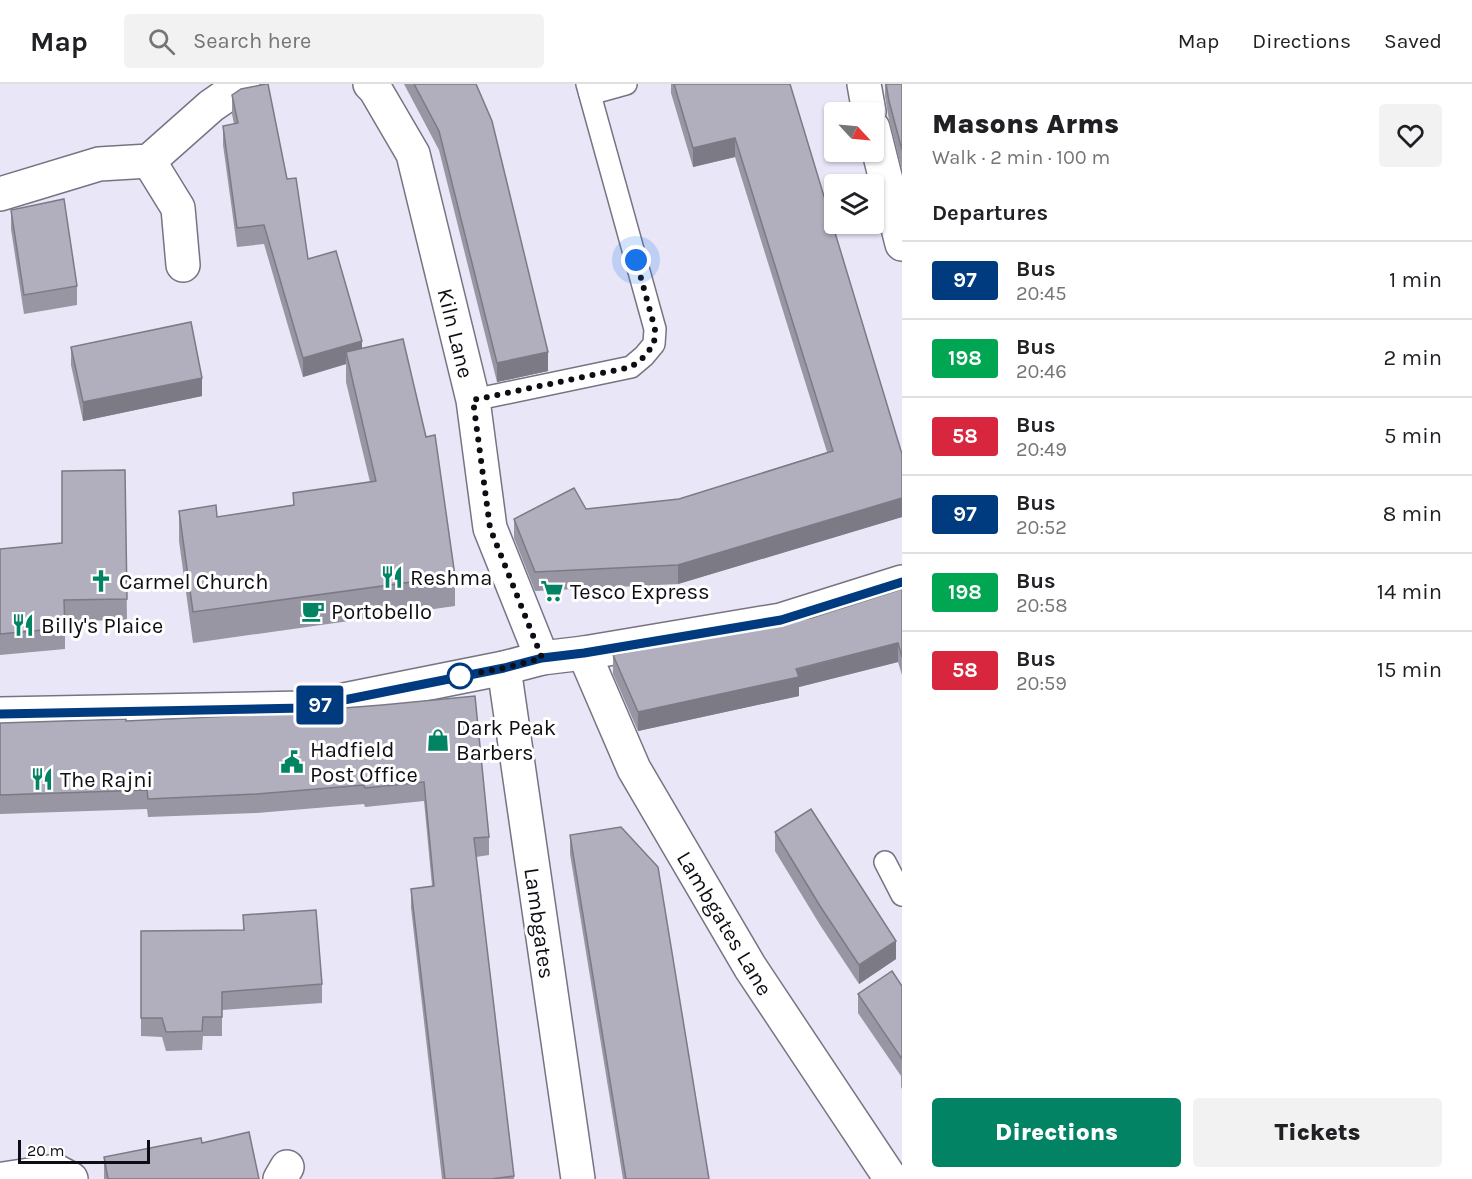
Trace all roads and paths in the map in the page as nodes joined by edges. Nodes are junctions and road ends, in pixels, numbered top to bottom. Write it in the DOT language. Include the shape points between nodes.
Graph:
graph roads {
  1 [pos="243,84"];
  2 [pos="370,84"];
  3 [pos="626,84"];
  4 [pos="864,84"];
  5 [pos="589,89"];
  6 [pos="867,102"];
  7 [pos="149,160"];
  8 [pos="882,162"];
  9 [pos="0,194"];
  10 [pos="902,244"];
  11 [pos="183,265"];
  12 [pos="473,400"];
  13 [pos="902,582"];
  14 [pos="584,653"];
  15 [pos="542,658"];
  16 [pos="504,668"];
  17 [pos="0,714"];
  18 [pos="885,862"];
  19 [pos="902,895"];
  20 [pos="3,1179"];
  21 [pos="71,1179"];
  22 [pos="578,1179"];
  23 [pos="891,1179"];
  1 -- 7 [label="street" via="211,106"];
  2 -- 12 [label="street, Kiln Lane" via="413,154"];
  3 -- 5 [label="lane"];
  4 -- 6 [label="street"];
  5 -- 12 [label="lane" via="655,329 654,344 631,367"];
  7 -- 9 [label="street" via="99,164"];
  7 -- 11 [label="street" via="178,208"];
  8 -- 10 [label="street"];
  12 -- 15 [label="street, Kiln Lane" via="490,528"];
  13 -- 14 [label="street" via="781,620"];
  14 -- 15 [label="street"];
  14 -- 23 [label="street, Lambgates Lane" via="634,769 750,967"];
  15 -- 16 [label="street"];
  16 -- 17 [label="street" via="304,708"];
  16 -- 22 [label="street, Lambgates"];
  18 -- 19 [label="lane"];
  20 -- 21 [label="street" via="56,1171"];
}
